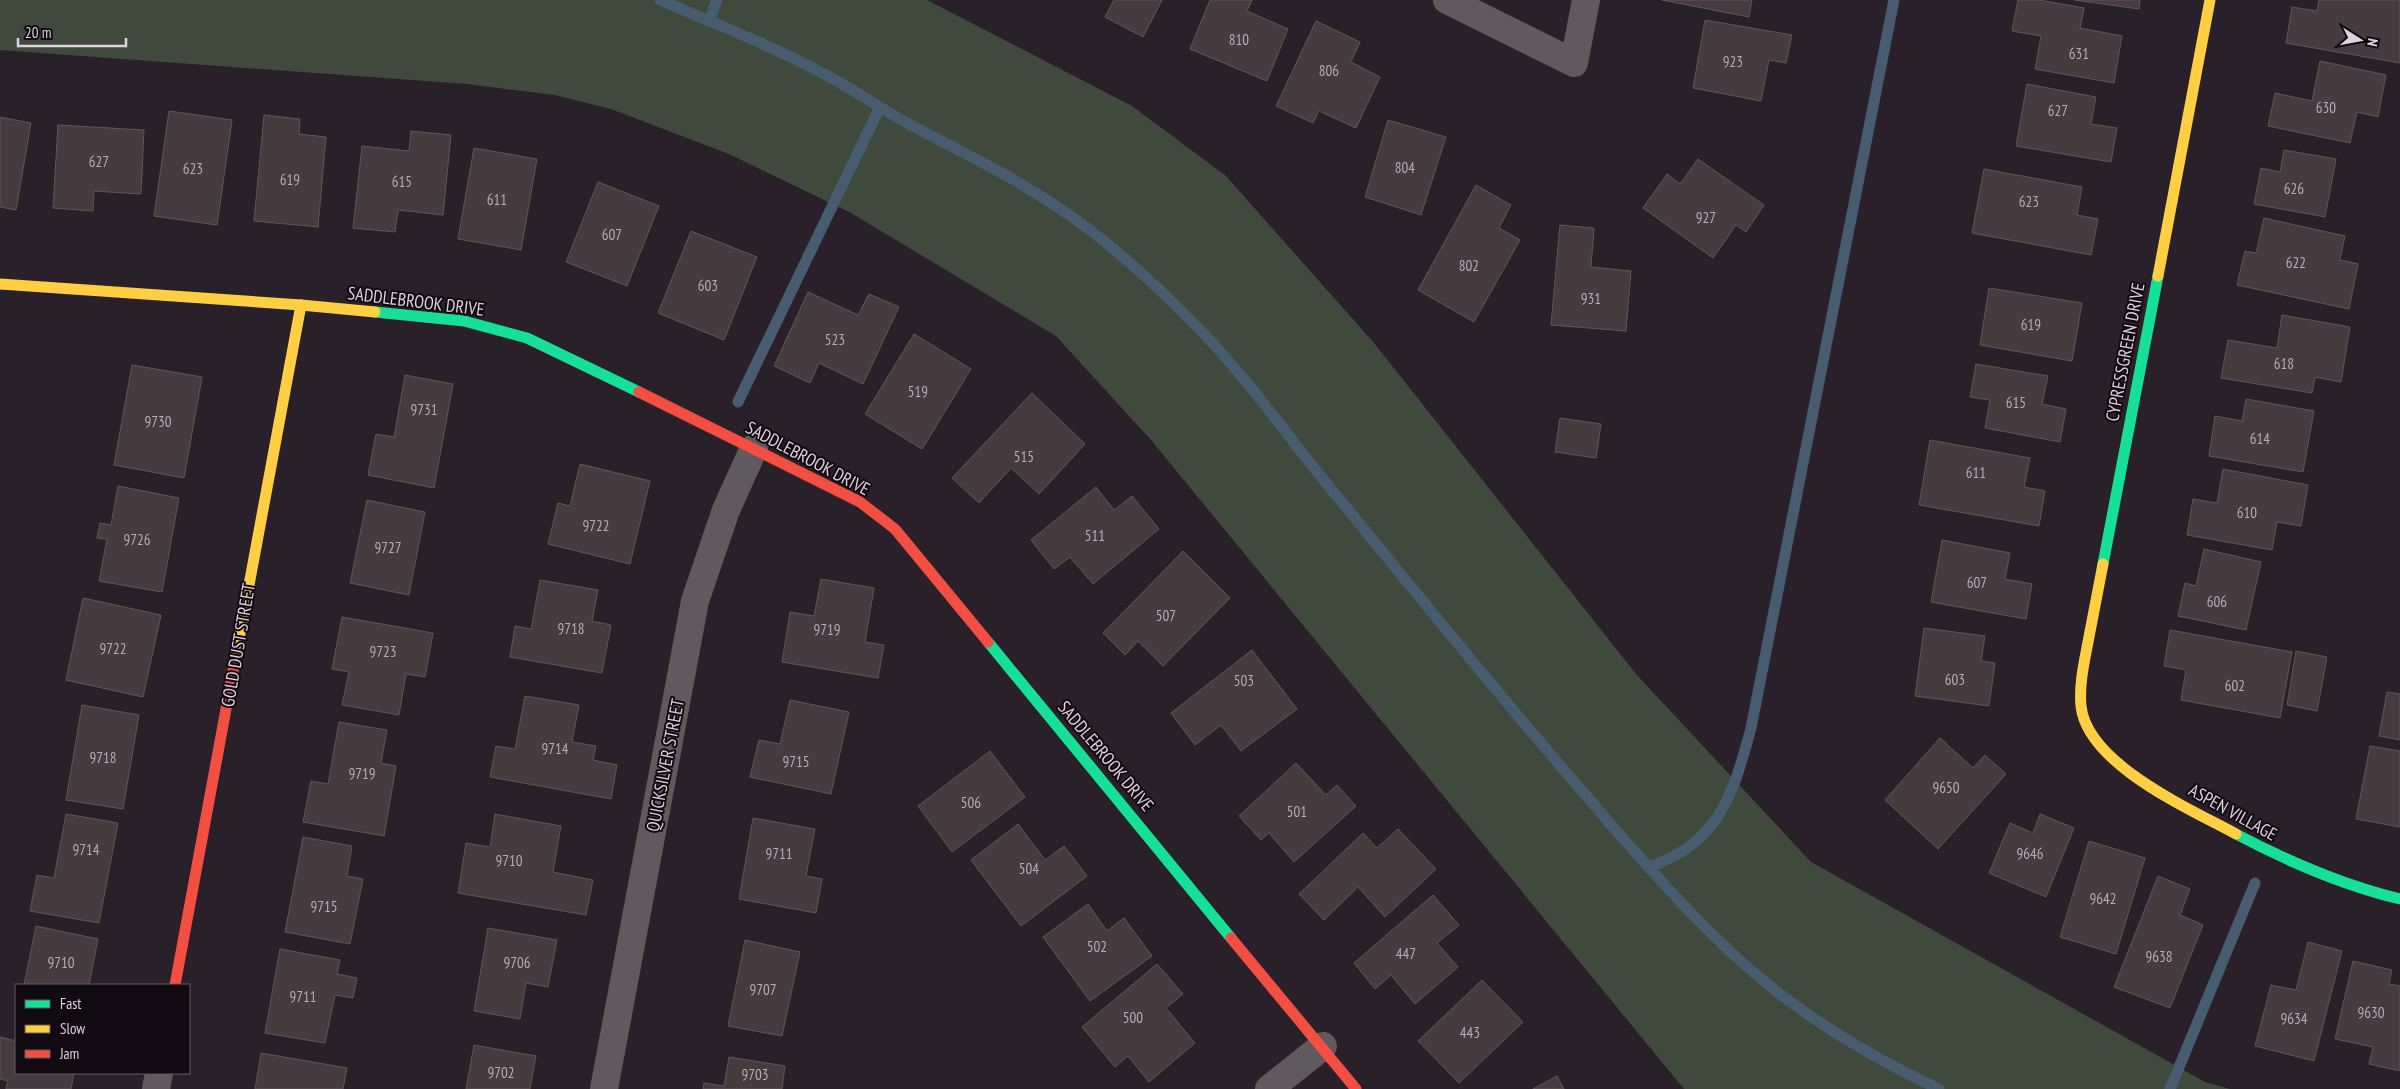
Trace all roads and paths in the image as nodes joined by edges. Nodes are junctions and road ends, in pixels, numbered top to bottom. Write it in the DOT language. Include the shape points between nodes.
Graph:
graph roads {
  1 [pos="1447,0"];
  2 [pos="1586,0"];
  3 [pos="2210,0"];
  4 [pos="0,284"];
  5 [pos="301,306"];
  6 [pos="754,448"];
  7 [pos="2079,711"];
  8 [pos="2400,899"];
  9 [pos="175,984"];
  10 [pos="1323,1046"];
  11 [pos="159,1074"];
  12 [pos="156,1089"];
  13 [pos="604,1089"];
  14 [pos="1269,1089"];
  15 [pos="1356,1089"];
  1 -- 2 [label="street" via="1574,63"];
  3 -- 7 [label="street, CYPRESSGREEN DRIVE" via="2083,668"];
  4 -- 5 [label="street, SADDLEBROOK DRIVE"];
  5 -- 6 [label="street, SADDLEBROOK DRIVE" via="464,321 527,338"];
  5 -- 9 [label="street, GOLD DUST STREET"];
  6 -- 10 [label="street, SADDLEBROOK DRIVE" via="860,502 895,529"];
  6 -- 13 [label="street, QUICKSILVER STREET" via="726,510 695,601"];
  7 -- 8 [label="street, ASPEN VILLAGE" via="2094,740 2123,770 2262,850 2324,876"];
  10 -- 14 [label="street"];
  10 -- 15 [label="street, SADDLEBROOK DRIVE"];
  11 -- 12 [label="street"];
}
